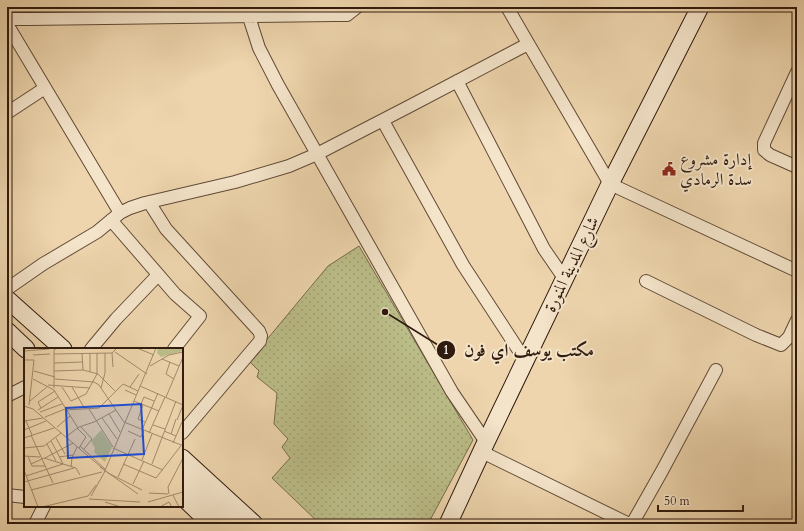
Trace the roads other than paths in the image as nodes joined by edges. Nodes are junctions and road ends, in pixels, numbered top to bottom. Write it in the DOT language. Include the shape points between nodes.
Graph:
graph roads {
  1 [pos="357,7"];
  2 [pos="507,7"];
  3 [pos="700,7"];
  4 [pos="204,12"];
  5 [pos="249,16"];
  6 [pos="7,19"];
  7 [pos="7,24"];
  8 [pos="528,44"];
  9 [pos="797,72"];
  10 [pos="457,81"];
  11 [pos="45,88"];
  12 [pos="7,113"];
  13 [pos="383,120"];
  14 [pos="317,154"];
  15 [pos="797,167"];
  16 [pos="610,184"];
  17 [pos="149,202"];
  18 [pos="116,217"];
  19 [pos="797,270"];
  20 [pos="158,275"];
  21 [pos="564,278"];
  22 [pos="646,281"];
  23 [pos="7,289"];
  24 [pos="7,299"];
  25 [pos="797,320"];
  26 [pos="7,331"];
  27 [pos="25,348"];
  28 [pos="62,348"];
  29 [pos="92,348"];
  30 [pos="175,348"];
  31 [pos="525,360"];
  32 [pos="716,370"];
  33 [pos="24,388"];
  34 [pos="7,396"];
  35 [pos="183,432"];
  36 [pos="484,447"];
  37 [pos="183,459"];
  38 [pos="183,479"];
  39 [pos="7,495"];
  40 [pos="24,497"];
  41 [pos="183,497"];
  42 [pos="44,507"];
  43 [pos="222,521"];
  44 [pos="35,524"];
  45 [pos="254,524"];
  46 [pos="448,524"];
  47 [pos="630,524"];
  1 -- 5 [label="street" via="347,15"];
  2 -- 8 [label="street"];
  3 -- 16 [label="street, شارع المدينة المنورة"];
  4 -- 5 [label="street"];
  4 -- 6 [label="street" via="164,17"];
  5 -- 14 [label="street" via="260,48 278,85"];
  7 -- 11 [label="street"];
  8 -- 10 [label="street"];
  8 -- 16 [label="street"];
  9 -- 15 [label="street" via="764,143 764,150"];
  10 -- 13 [label="street"];
  10 -- 21 [label="street" via="544,250"];
  11 -- 12 [label="street"];
  11 -- 18 [label="street"];
  13 -- 14 [label="street"];
  13 -- 31 [label="street" via="463,265"];
  14 -- 17 [label="street" via="289,166 235,182"];
  14 -- 36 [label="street"];
  16 -- 19 [label="street"];
  16 -- 21 [label="street, شارع المدينة المنورة"];
  17 -- 18 [label="street" via="130,208"];
  17 -- 35 [label="street" via="166,229 261,336 260,341"];
  18 -- 20 [label="street"];
  18 -- 23 [label="street" via="97,232"];
  20 -- 29 [label="street"];
  20 -- 30 [label="street" via="200,316"];
  21 -- 31 [label="street, شارع المدينة المنورة"];
  22 -- 25 [label="street" via="781,345 789,337"];
  24 -- 28 [label="street"];
  26 -- 27 [label="street"];
  31 -- 36 [label="street, شارع المدينة المنورة"];
  32 -- 47 [label="street" via="662,472"];
  33 -- 34 [label="street"];
  36 -- 46 [label="street, شارع المدينة المنورة"];
  36 -- 47 [label="street"];
  37 -- 45 [label="street"];
  38 -- 43 [label="street"];
  39 -- 40 [label="street"];
  41 -- 43 [label="street"];
  42 -- 44 [label="street"];
}
